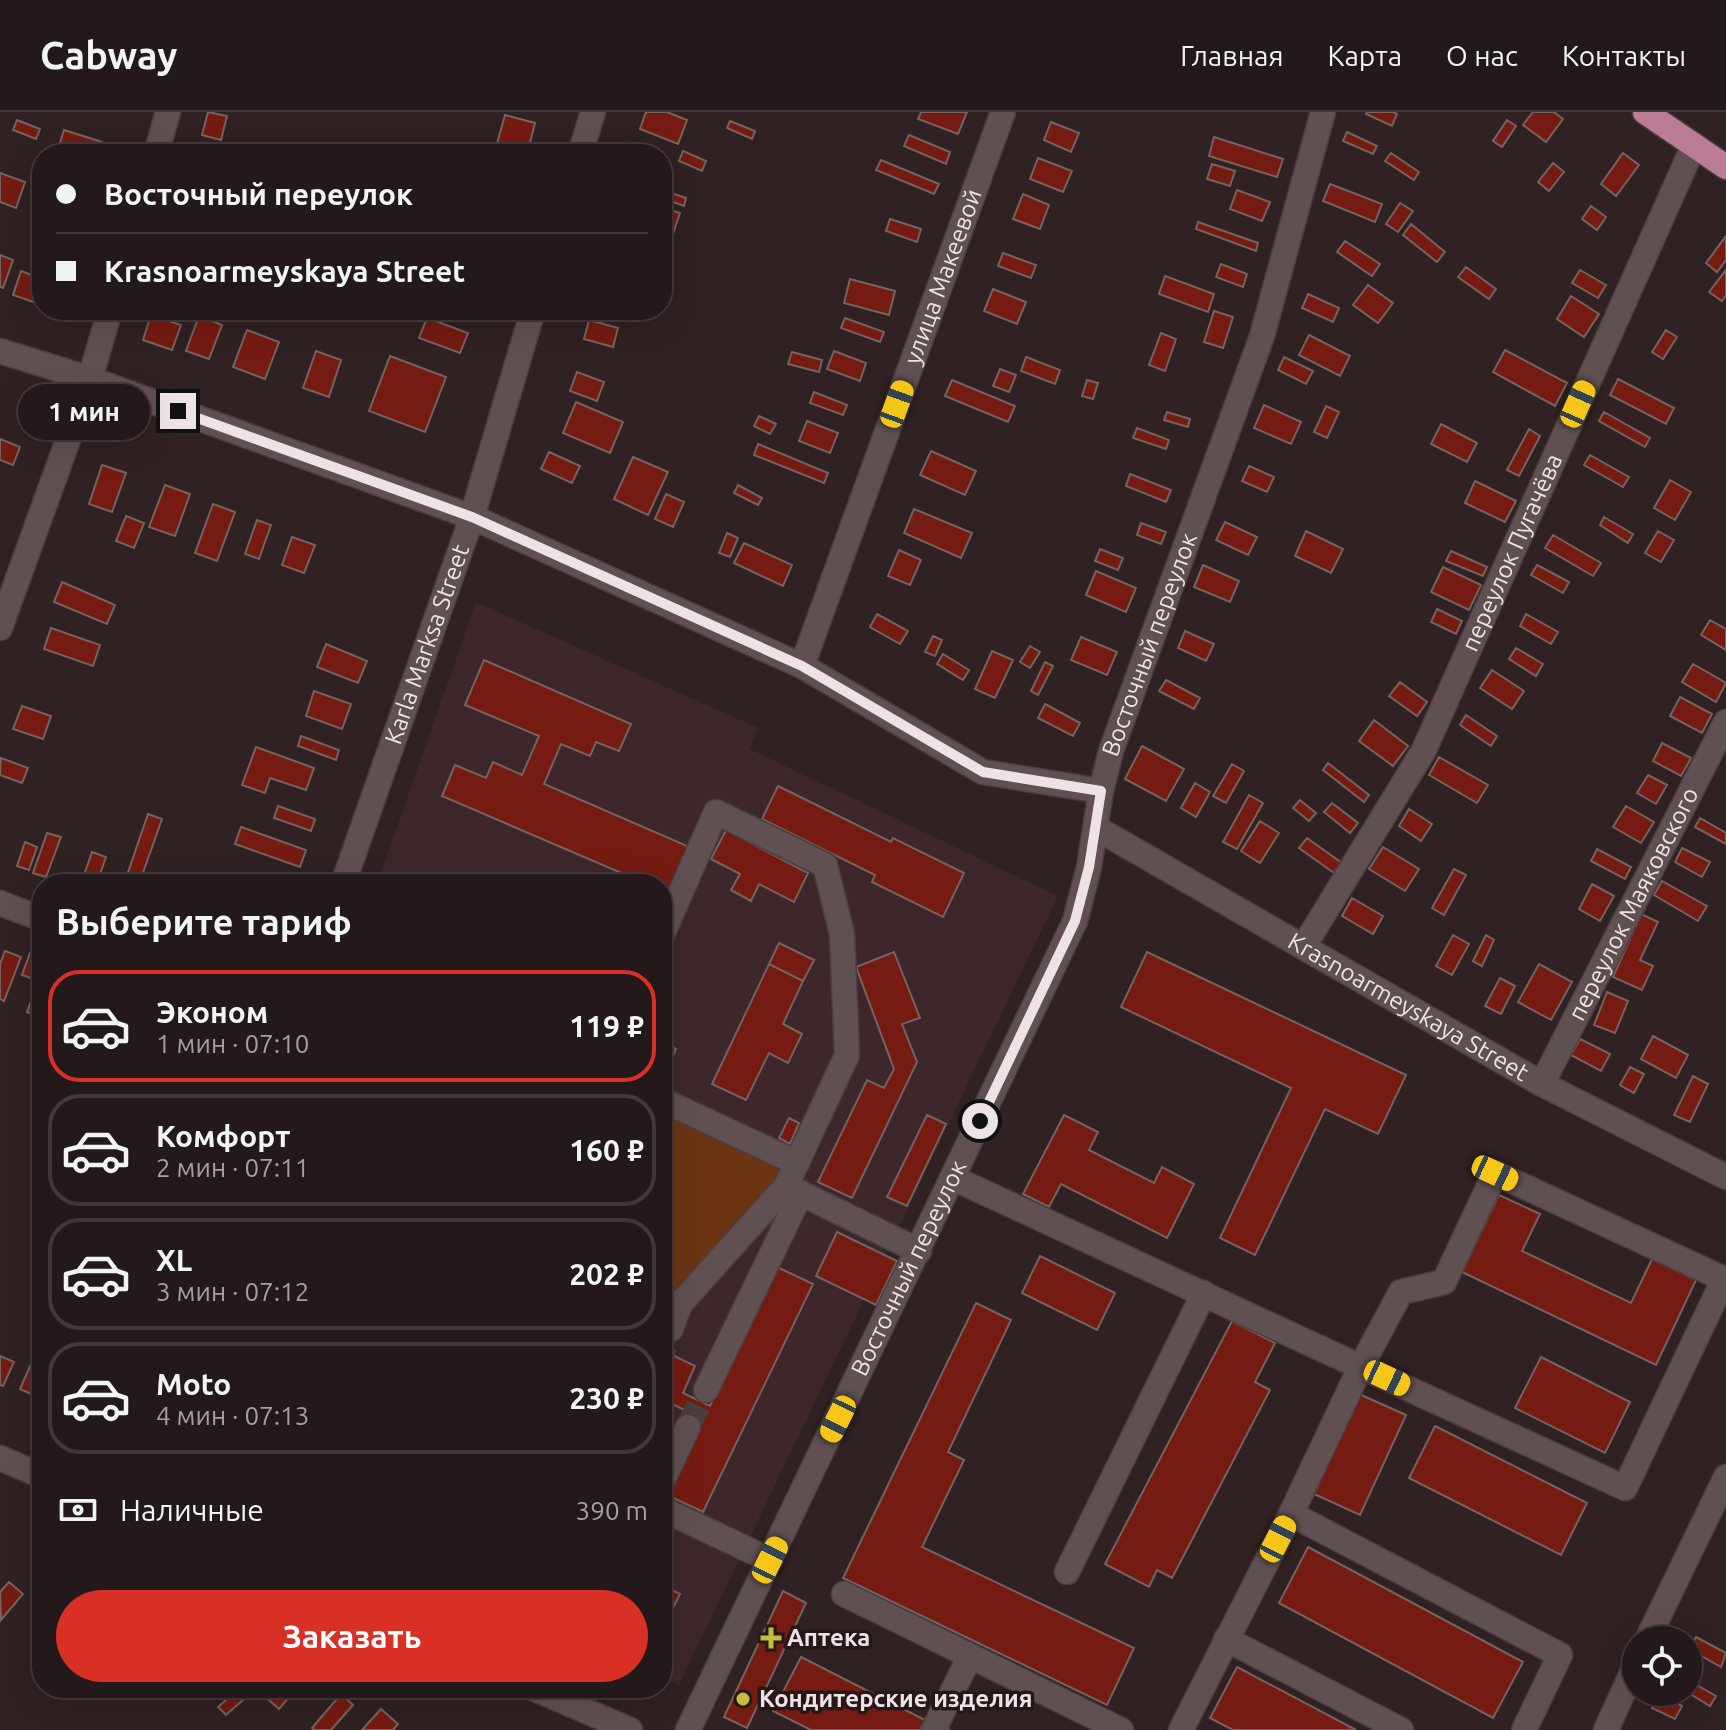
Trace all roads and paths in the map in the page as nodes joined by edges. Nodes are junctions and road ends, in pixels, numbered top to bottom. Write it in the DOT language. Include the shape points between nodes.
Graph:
graph roads {
  1 [pos="168,112"];
  2 [pos="593,112"];
  3 [pos="1003,112"];
  4 [pos="1323,112"];
  5 [pos="1645,112"];
  6 [pos="159,144"];
  7 [pos="583,144"];
  8 [pos="1694,145"];
  9 [pos="1726,167"];
  10 [pos="107,320"];
  11 [pos="530,320"];
  12 [pos="0,351"];
  13 [pos="90,379"];
  14 [pos="472,517"];
  15 [pos="0,628"];
  16 [pos="802,666"];
  17 [pos="1726,722"];
  18 [pos="1101,791"];
  19 [pos="1096,828"];
  20 [pos="347,874"];
  21 [pos="0,903"];
  22 [pos="672,912"];
  23 [pos="32,915"];
  24 [pos="1304,946"];
  25 [pos="1542,1084"];
  26 [pos="672,1105"];
  27 [pos="797,1163"];
  28 [pos="1726,1177"];
  29 [pos="953,1178"];
  30 [pos="794,1189"];
  31 [pos="919,1251"];
  32 [pos="1204,1293"];
  33 [pos="672,1321"];
  34 [pos="1361,1366"];
  35 [pos="706,1390"];
  36 [pos="688,1427"];
  37 [pos="0,1458"];
  38 [pos="672,1461"];
  39 [pos="32,1472"];
  40 [pos="1726,1477"];
  41 [pos="672,1514"];
  42 [pos="1291,1514"];
  43 [pos="770,1560"];
  44 [pos="1067,1572"];
  45 [pos="844,1594"];
  46 [pos="1654,1626"];
  47 [pos="1226,1639"];
  48 [pos="970,1656"];
  49 [pos="1622,1695"];
  50 [pos="556,1698"];
  51 [pos="630,1730"];
  52 [pos="688,1730"];
  53 [pos="937,1730"];
  54 [pos="1121,1730"];
  55 [pos="1181,1730"];
  56 [pos="1401,1730"];
  57 [pos="1524,1730"];
  58 [pos="1606,1730"];
  1 -- 6 [label="street"];
  2 -- 7 [label="street"];
  3 -- 16 [label="street, улица Макеевой"];
  4 -- 18 [label="street, Восточный переулок" via="1262,336 1119,728"];
  5 -- 8 [label="main road"];
  8 -- 9 [label="main road"];
  8 -- 24 [label="street, переулок Пугачёва" via="1424,750"];
  10 -- 13 [label="street"];
  11 -- 14 [label="street, Karla Marksa Street"];
  12 -- 13 [label="street"];
  13 -- 14 [label="street"];
  13 -- 15 [label="street"];
  14 -- 16 [label="street"];
  14 -- 20 [label="street, Karla Marksa Street"];
  16 -- 18 [label="street" via="983,772"];
  17 -- 25 [label="street, переулок Маяковского"];
  18 -- 19 [label="street, Восточный переулок"];
  19 -- 24 [label="street, Krasnoarmeyskaya Street"];
  19 -- 29 [label="street, Восточный переулок" via="1075,921"];
  21 -- 23 [label="street"];
  22 -- 27 [label="street" via="716,812 825,865 842,934 847,1055"];
  24 -- 25 [label="street, Krasnoarmeyskaya Street"];
  25 -- 28 [label="street, Krasnoarmeyskaya Street"];
  26 -- 27 [label="street"];
  27 -- 30 [label="street"];
  29 -- 31 [label="street, Восточный переулок"];
  29 -- 32 [label="street"];
  30 -- 31 [label="street"];
  30 -- 33 [label="street" via="680,1304"];
  30 -- 35 [label="street"];
  31 -- 43 [label="street, Восточный переулок"];
  32 -- 34 [label="street"];
  32 -- 44 [label="street"];
  34 -- 34 [label="street" via="1401,1292 1444,1282 1495,1173 1724,1279 1625,1488"];
  34 -- 42 [label="street"];
  36 -- 38 [label="street"];
  37 -- 39 [label="street"];
  40 -- 46 [label="street"];
  41 -- 43 [label="street"];
  42 -- 47 [label="street"];
  42 -- 57 [label="street" via="1560,1655"];
  43 -- 52 [label="street, Восточный переулок"];
  45 -- 48 [label="street"];
  47 -- 55 [label="street"];
  47 -- 56 [label="street"];
  48 -- 53 [label="street"];
  48 -- 54 [label="street"];
  49 -- 58 [label="street"];
  50 -- 51 [label="street"];
}
